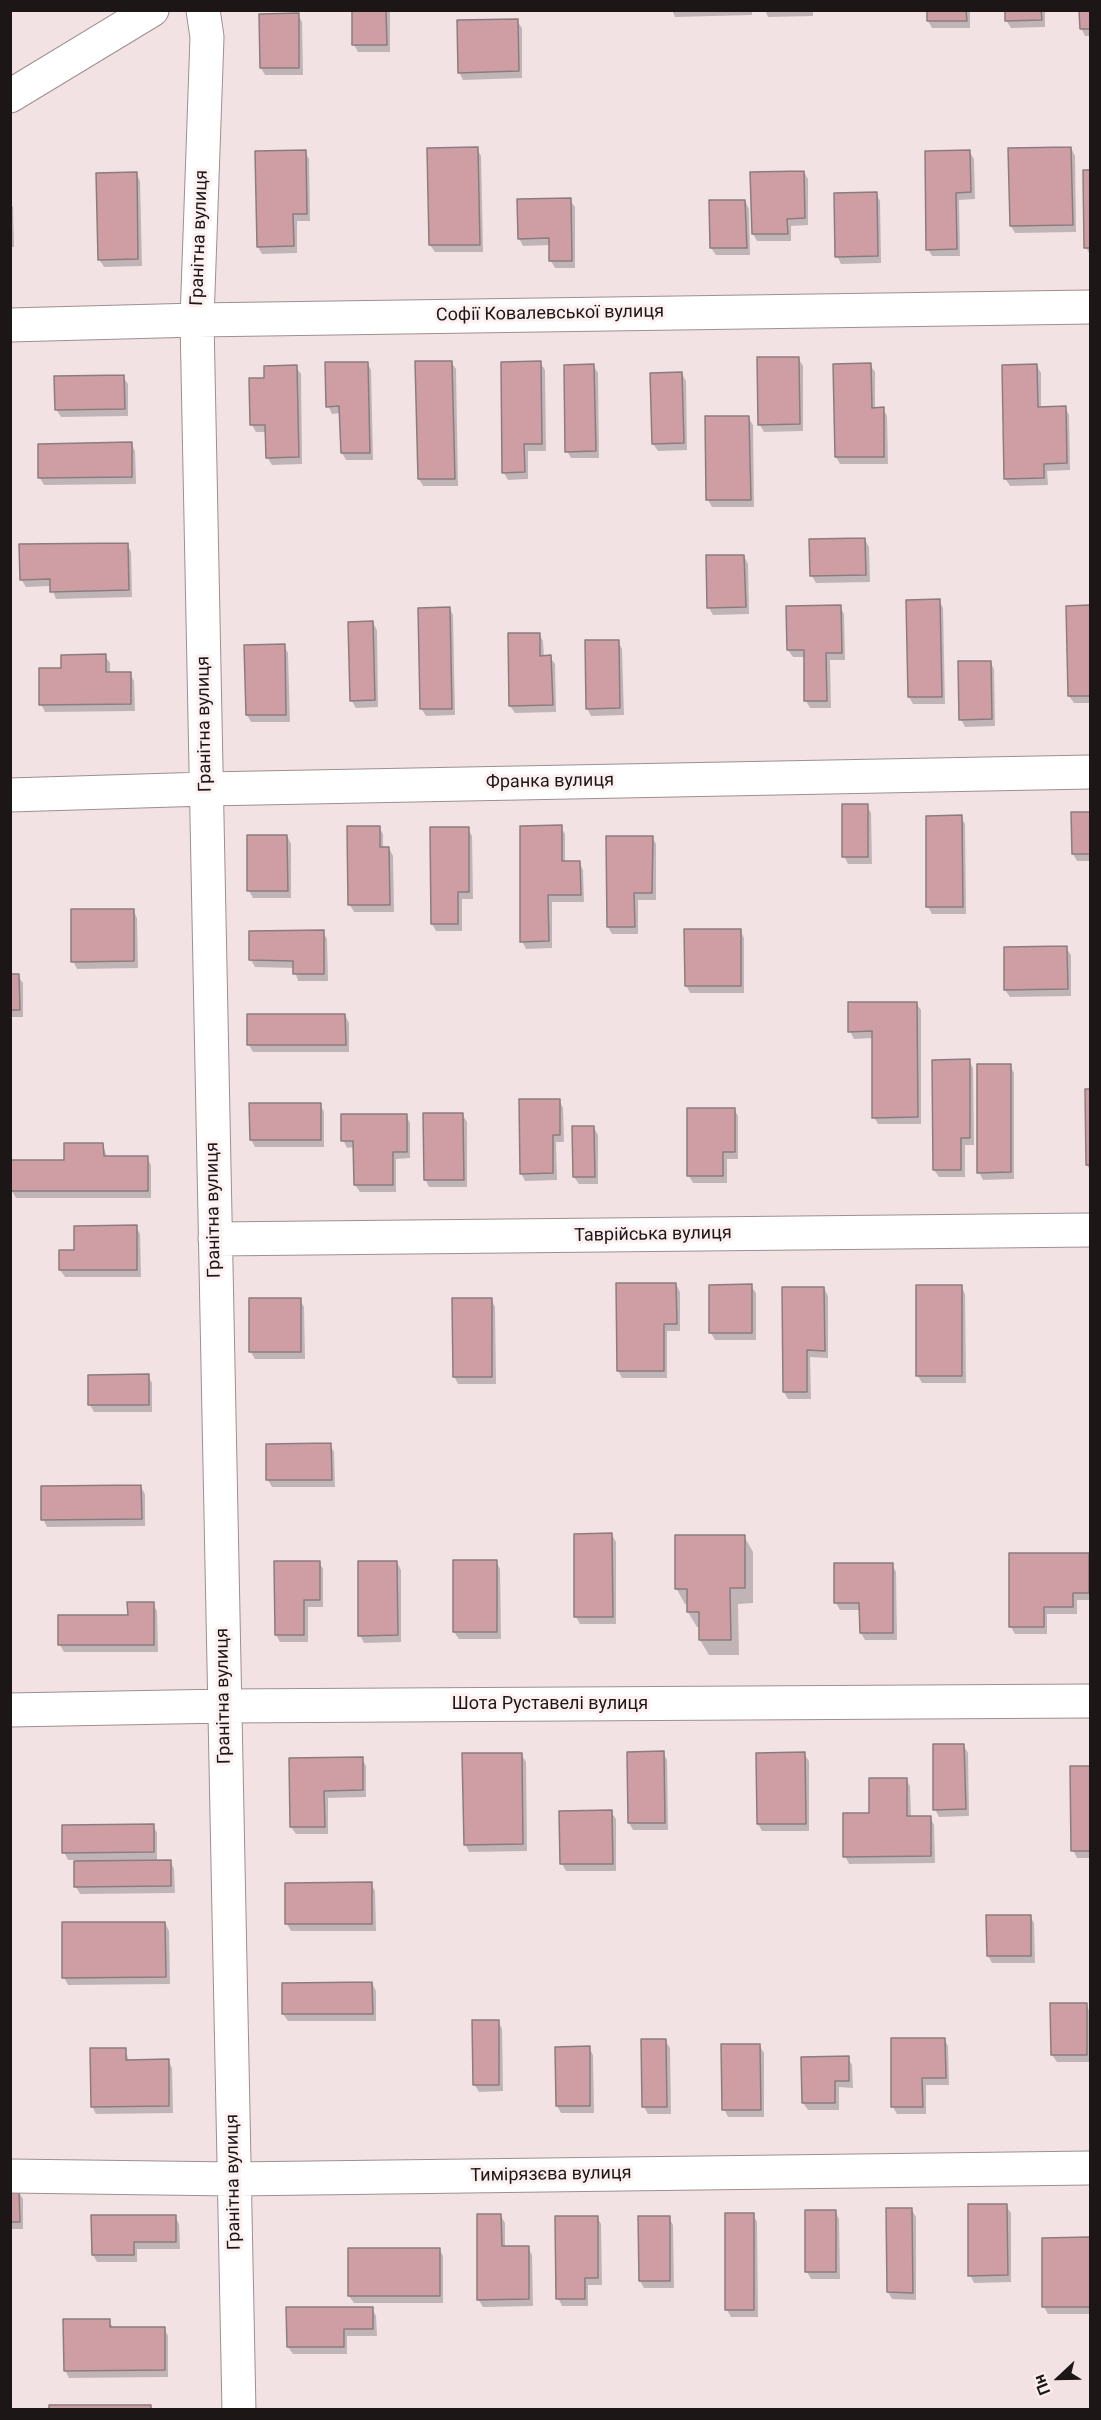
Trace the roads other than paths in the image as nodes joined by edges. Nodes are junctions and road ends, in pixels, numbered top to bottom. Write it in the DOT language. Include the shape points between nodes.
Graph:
graph roads {
  1 [pos="152,10"];
  2 [pos="203,10"];
  3 [pos="10,96"];
  4 [pos="1090,307"];
  5 [pos="197,320"];
  6 [pos="10,325"];
  7 [pos="1090,772"];
  8 [pos="206,789"];
  9 [pos="10,795"];
  10 [pos="1090,1230"];
  11 [pos="215,1239"];
  12 [pos="1090,1701"];
  13 [pos="225,1706"];
  14 [pos="10,1710"];
  15 [pos="1090,2168"];
  16 [pos="10,2176"];
  17 [pos="234,2179"];
  18 [pos="239,2409"];
  1 -- 3 [label="street"];
  2 -- 5 [label="street, Гранітна вулиця" via="207,37"];
  4 -- 5 [label="street, Софії Ковалевської вулиця"];
  5 -- 6 [label="street, Софії Ковалевської вулиця"];
  5 -- 8 [label="street, Гранітна вулиця"];
  7 -- 8 [label="street, Франка вулиця"];
  8 -- 9 [label="street, Франка вулиця"];
  8 -- 11 [label="street, Гранітна вулиця"];
  10 -- 11 [label="street, Таврійська вулиця"];
  11 -- 13 [label="street, Гранітна вулиця"];
  12 -- 13 [label="street, Шота Руставелі вулиця"];
  13 -- 14 [label="street, Шота Руставелі вулиця"];
  13 -- 17 [label="street, Гранітна вулиця"];
  15 -- 17 [label="street, Тимірязєва вулиця"];
  16 -- 17 [label="street, Тимірязєва вулиця"];
  17 -- 18 [label="street, Гранітна вулиця"];
}
